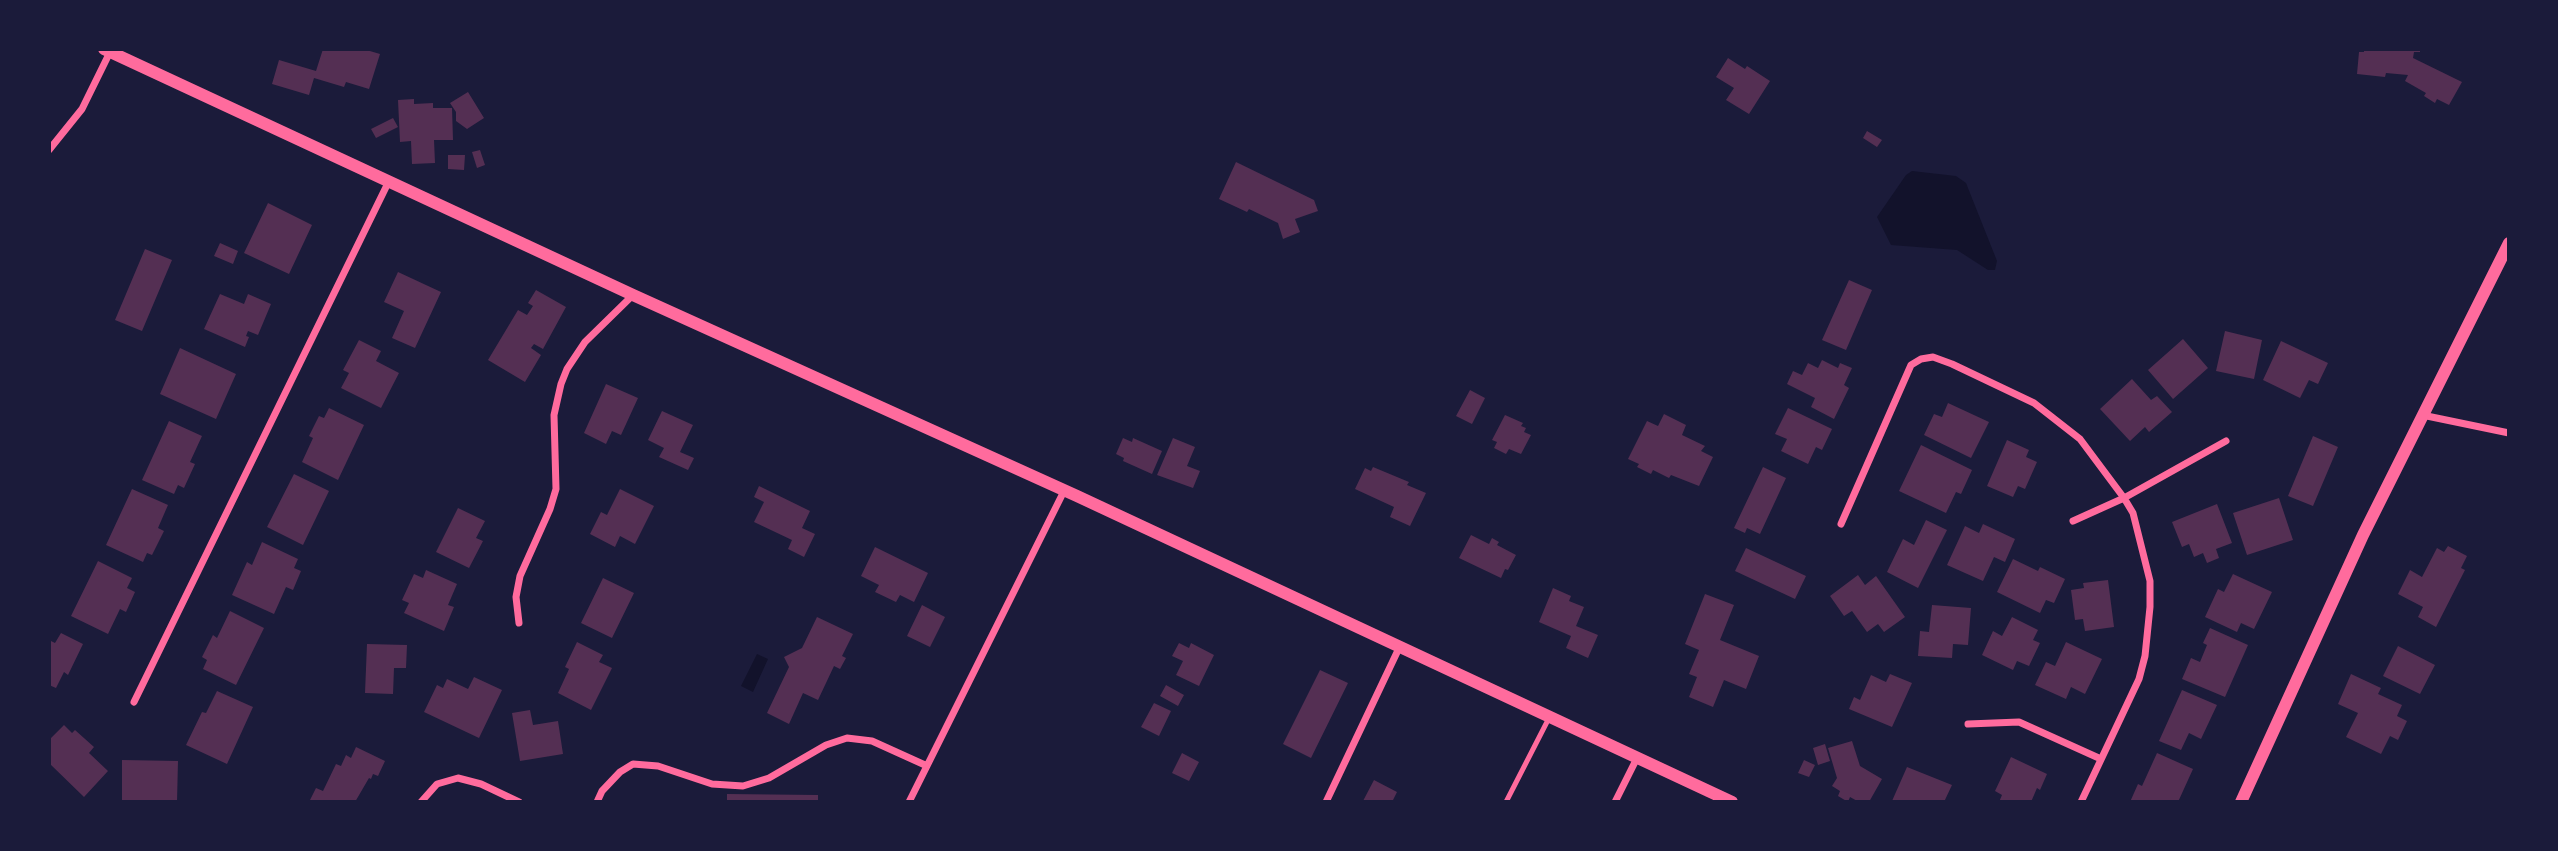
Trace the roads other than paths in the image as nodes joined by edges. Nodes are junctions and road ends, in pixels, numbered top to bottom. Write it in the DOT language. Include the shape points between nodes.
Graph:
graph roads {
  1 [pos="108,50"];
  2 [pos="49,150"];
  3 [pos="388,183"];
  4 [pos="2509,243"];
  5 [pos="633,295"];
  6 [pos="2422,415"];
  7 [pos="2509,433"];
  8 [pos="2226,441"];
  9 [pos="1064,491"];
  10 [pos="2124,498"];
  11 [pos="2073,521"];
  12 [pos="1841,524"];
  13 [pos="519,623"];
  14 [pos="1399,646"];
  15 [pos="134,702"];
  16 [pos="1550,717"];
  17 [pos="1968,724"];
  18 [pos="1637,758"];
  19 [pos="2101,759"];
  20 [pos="925,765"];
  21 [pos="421,802"];
  22 [pos="519,802"];
  23 [pos="597,802"];
  24 [pos="909,802"];
  25 [pos="1326,802"];
  26 [pos="1506,802"];
  27 [pos="1615,802"];
  28 [pos="1732,802"];
  29 [pos="2081,802"];
  30 [pos="2241,802"];
  1 -- 2 [label="street" via="82,110"];
  1 -- 3 [label="street"];
  3 -- 5 [label="street"];
  3 -- 15 [label="street"];
  4 -- 6 [label="street"];
  5 -- 9 [label="street"];
  5 -- 13 [label="street" via="585,342 561,384 554,415 556,489 520,576 516,597"];
  6 -- 7 [label="street"];
  6 -- 30 [label="street" via="2362,535"];
  8 -- 10 [label="street"];
  9 -- 14 [label="street"];
  9 -- 20 [label="street"];
  10 -- 11 [label="street"];
  10 -- 12 [label="street" via="2080,439 2045,410 1933,356 1911,365"];
  10 -- 19 [label="street" via="2136,521 2150,581 2148,632 2138,679"];
  14 -- 16 [label="street"];
  14 -- 25 [label="street"];
  16 -- 18 [label="street"];
  16 -- 26 [label="lane"];
  17 -- 19 [label="street" via="2019,722"];
  18 -- 27 [label="street"];
  18 -- 28 [label="street"];
  19 -- 29 [label="street"];
  20 -- 23 [label="street" via="872,741 846,738 769,778 743,786 712,784 651,764 633,764 620,772"];
  20 -- 24 [label="street"];
  21 -- 22 [label="street" via="437,784 458,778"];
}
